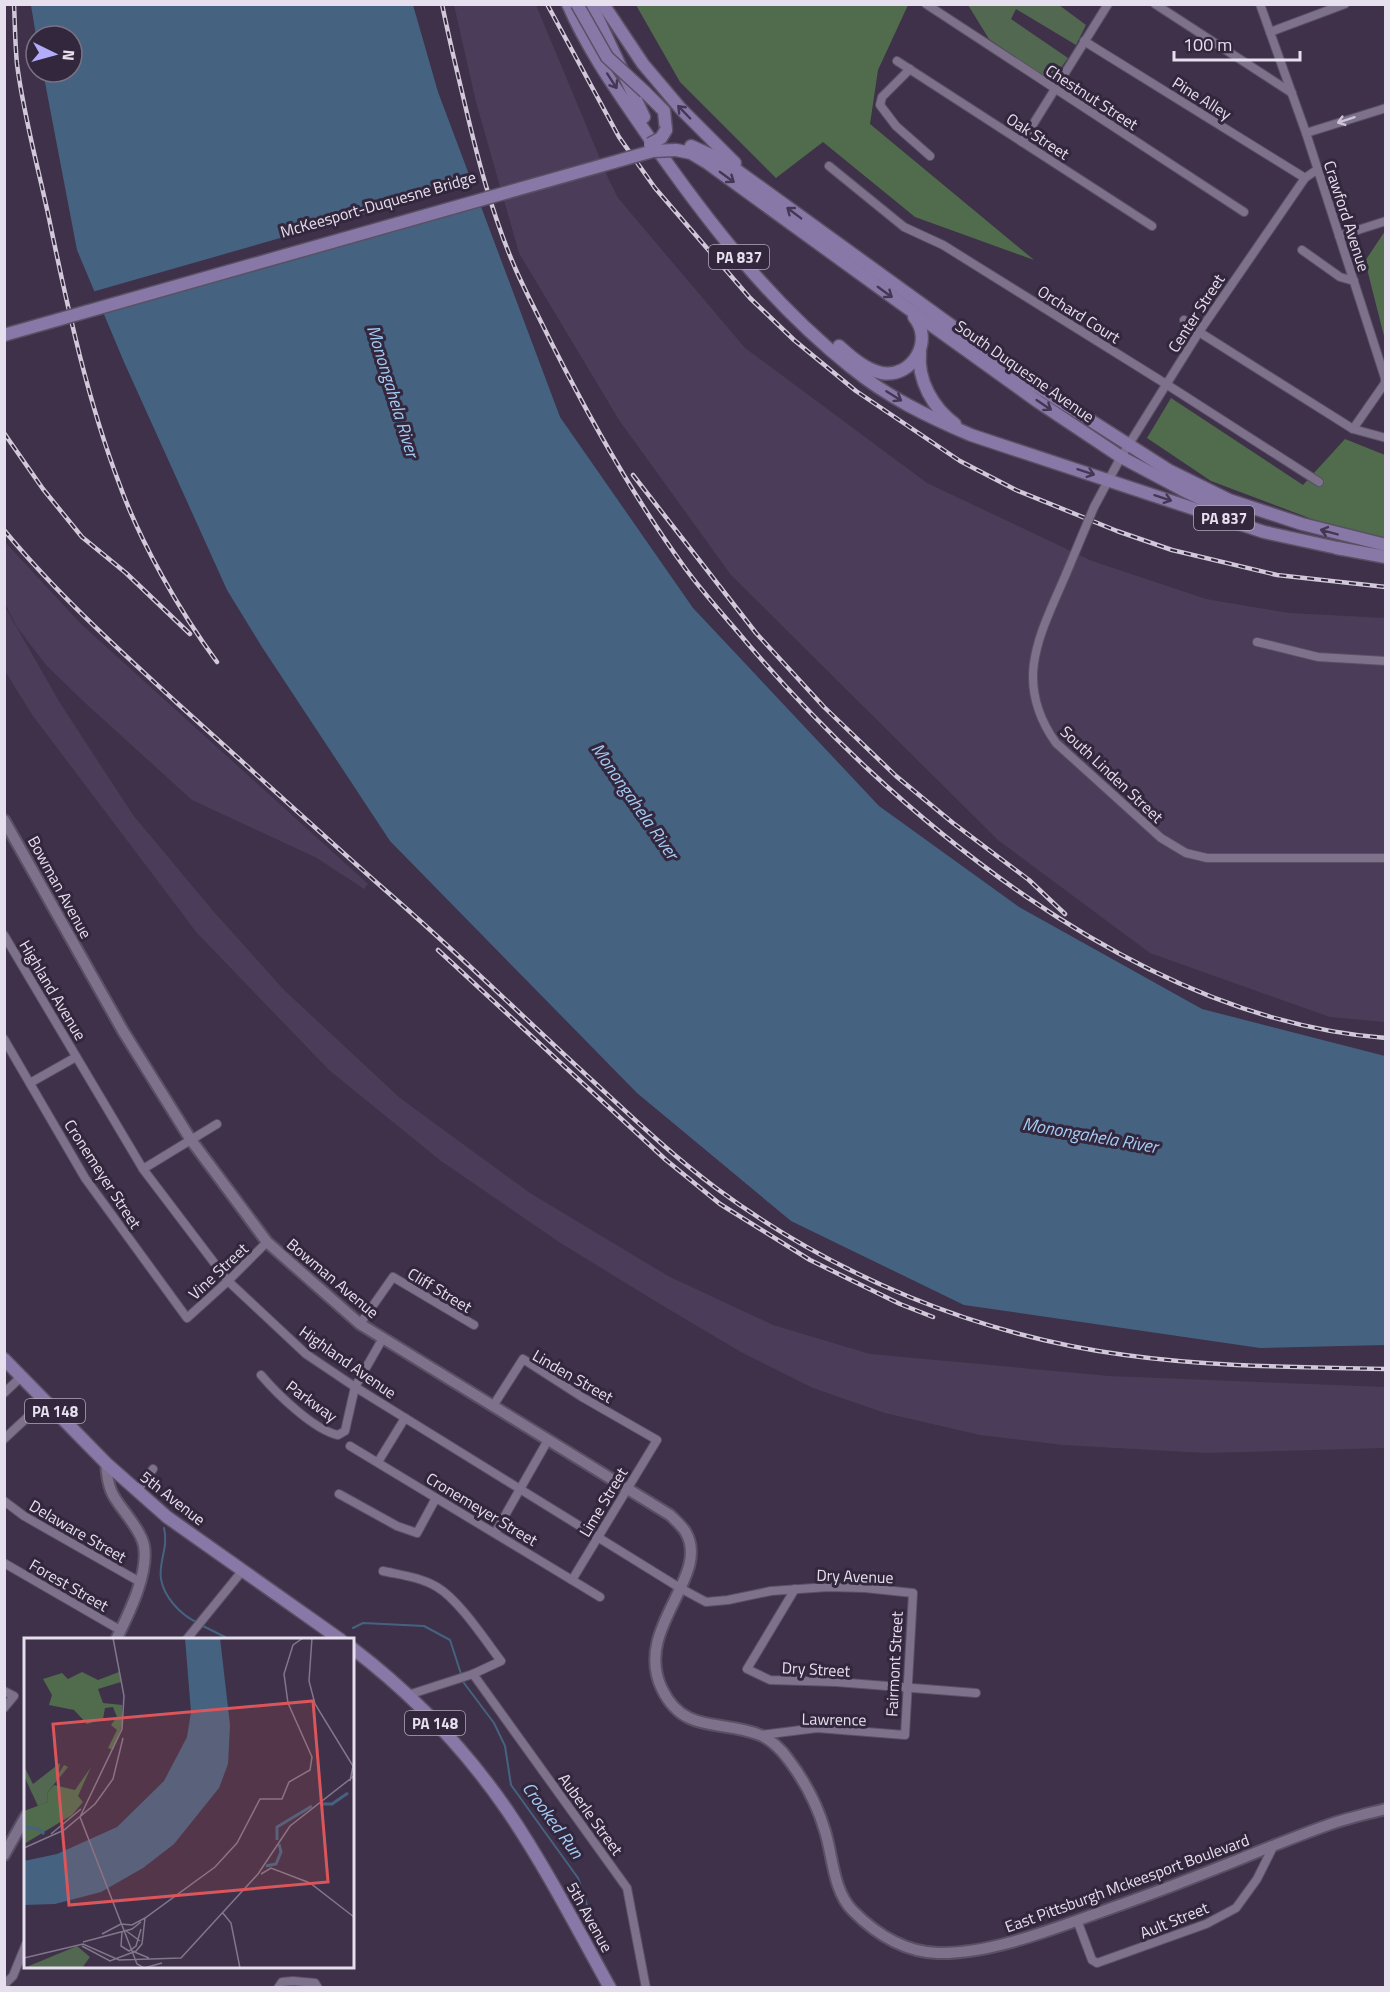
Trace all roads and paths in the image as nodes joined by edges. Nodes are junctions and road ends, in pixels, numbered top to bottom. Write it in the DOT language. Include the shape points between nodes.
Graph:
graph roads {
  1 [pos="591,4"];
  2 [pos="603,4"];
  3 [pos="926,4"];
  4 [pos="1108,4"];
  5 [pos="1155,4"];
  6 [pos="1260,4"];
  7 [pos="1346,4"];
  8 [pos="572,7"];
  9 [pos="1270,32"];
  10 [pos="1084,41"];
  11 [pos="897,60"];
  12 [pos="910,69"];
  13 [pos="1054,88"];
  14 [pos="1292,93"];
  15 [pos="1386,108"];
  16 [pos="1306,133"];
  17 [pos="1022,142"];
  18 [pos="650,144"];
  19 [pos="675,146"];
  20 [pos="930,156"];
  21 [pos="829,165"];
  22 [pos="1317,169"];
  23 [pos="1305,178"];
  24 [pos="755,183"];
  25 [pos="1244,213"];
  26 [pos="1386,221"];
  27 [pos="1152,226"];
  28 [pos="1339,236"];
  29 [pos="1302,250"];
  30 [pos="1354,281"];
  31 [pos="905,307"];
  32 [pos="1184,320"];
  33 [pos="4,328"];
  34 [pos="1199,332"];
  35 [pos="4,335"];
  36 [pos="920,352"];
  37 [pos="1166,384"];
  38 [pos="1353,429"];
  39 [pos="970,435"];
  40 [pos="1386,438"];
  41 [pos="1130,446"];
  42 [pos="1121,457"];
  43 [pos="1108,480"];
  44 [pos="1319,482"];
  45 [pos="1386,545"];
  46 [pos="1342,549"];
  47 [pos="1386,557"];
  48 [pos="1257,642"];
  49 [pos="1386,661"];
  50 [pos="4,820"];
  51 [pos="1386,858"];
  52 [pos="4,935"];
  53 [pos="7,947"];
  54 [pos="4,1039"];
  55 [pos="76,1057"];
  56 [pos="30,1083"];
  57 [pos="217,1125"];
  58 [pos="190,1140"];
  59 [pos="143,1169"];
  60 [pos="267,1242"];
  61 [pos="228,1281"];
  62 [pos="187,1318"];
  63 [pos="360,1324"];
  64 [pos="474,1325"];
  65 [pos="383,1338"];
  66 [pos="4,1359"];
  67 [pos="261,1375"];
  68 [pos="21,1377"];
  69 [pos="355,1387"];
  70 [pos="4,1393"];
  71 [pos="45,1401"];
  72 [pos="493,1406"];
  73 [pos="405,1418"];
  74 [pos="5,1438"];
  75 [pos="548,1440"];
  76 [pos="657,1440"];
  77 [pos="350,1446"];
  78 [pos="378,1462"];
  79 [pos="106,1463"];
  80 [pos="153,1469"];
  81 [pos="520,1488"];
  82 [pos="627,1489"];
  83 [pos="136,1491"];
  84 [pos="339,1494"];
  85 [pos="436,1498"];
  86 [pos="4,1501"];
  87 [pos="495,1533"];
  88 [pos="597,1537"];
  89 [pos="4,1563"];
  90 [pos="243,1570"];
  91 [pos="383,1571"];
  92 [pos="572,1580"];
  93 [pos="140,1582"];
  94 [pos="680,1588"];
  95 [pos="795,1588"];
  96 [pos="913,1593"];
  97 [pos="600,1597"];
  98 [pos="118,1635"];
  99 [pos="188,1638"];
  100 [pos="338,1638"];
  101 [pos="354,1650"];
  102 [pos="471,1675"];
  103 [pos="908,1688"];
  104 [pos="4,1691"];
  105 [pos="976,1693"];
  106 [pos="408,1695"];
  107 [pos="4,1708"];
  108 [pos="761,1735"];
  109 [pos="905,1735"];
  110 [pos="1386,1809"];
  111 [pos="24,1820"];
  112 [pos="1274,1845"];
  113 [pos="4,1855"];
  114 [pos="1077,1920"];
  115 [pos="24,1949"];
  116 [pos="4,1985"];
  117 [pos="278,1988"];
  118 [pos="318,1988"];
  119 [pos="610,1988"];
  120 [pos="646,1988"];
  1 -- 36 [label="main road" via="642,114 701,200 772,284 809,321 868,368 898,373"];
  24 -- 2 [label="main road, PA 837, one-way" via="681,109 643,64"];
  3 -- 13 [label="street, Chestnut Street"];
  4 -- 10 [label="street"];
  5 -- 14 [label="street"];
  6 -- 9 [label="street, Crawford Avenue"];
  7 -- 9 [label="street"];
  8 -- 18 [label="main road, bridge" via="607,57 664,111 666,130"];
  8 -- 39 [label="main road, PA 837, one-way" via="593,51 636,118 692,199 756,277 800,323 853,369 926,416"];
  9 -- 14 [label="street, Crawford Avenue"];
  10 -- 13 [label="street"];
  10 -- 23 [label="street, Pine Alley"];
  11 -- 12 [label="street, Oak Street"];
  12 -- 17 [label="street, Oak Street"];
  12 -- 20 [label="street" via="880,105 896,126"];
  13 -- 17 [label="street"];
  13 -- 25 [label="street, Chestnut Street"];
  14 -- 16 [label="street, Crawford Avenue"];
  15 -- 16 [label="street, one-way"];
  16 -- 22 [label="street, Crawford Avenue"];
  17 -- 27 [label="street, Oak Street"];
  18 -- 19 [label="main road, McKeesport-Duquesne Bridge"];
  18 -- 33 [label="main road, McKeesport-Duquesne Bridge"];
  19 -- 24 [label="main road, McKeesport-Duquesne Bridge" via="692,146 709,153"];
  19 -- 31 [label="main road, South Duquesne Avenue, one-way" via="706,162"];
  19 -- 35 [label="main road, McKeesport-Duquesne Bridge, bridge"];
  21 -- 37 [label="street, Orchard Court" via="904,227 943,245"];
  22 -- 23 [label="street, Center Street"];
  22 -- 28 [label="street, Crawford Avenue"];
  23 -- 34 [label="street, Center Street"];
  41 -- 24 [label="main road, South Duquesne Avenue / PA 837, one-way" via="1024,378"];
  26 -- 28 [label="street"];
  28 -- 30 [label="street, Crawford Avenue"];
  29 -- 30 [label="street" via="1340,277"];
  30 -- 38 [label="street, Crawford Avenue" via="1385,378"];
  31 -- 36 [label="main road" via="919,322"];
  31 -- 42 [label="main road, South Duquesne Avenue, one-way"];
  32 -- 34 [label="street"];
  34 -- 37 [label="street, Center Street"];
  34 -- 38 [label="street"];
  36 -- 39 [label="main road" via="922,381 934,403 945,417"];
  37 -- 41 [label="street, Center Street"];
  37 -- 44 [label="street, Orchard Court"];
  38 -- 40 [label="street"];
  39 -- 43 [label="main road, PA 837, one-way"];
  41 -- 42 [label="street, Center Street"];
  45 -- 41 [label="main road, South Duquesne Avenue / PA 837, one-way" via="1229,500"];
  42 -- 43 [label="street, Center Street"];
  42 -- 46 [label="main road, South Duquesne Avenue" via="1236,515"];
  43 -- 46 [label="main road, PA 837, one-way" via="1264,532"];
  43 -- 51 [label="street, South Linden Street, bridge" via="1039,638 1034,659 1032,685 1036,706 1056,743 1154,832 1186,853 1207,858"];
  46 -- 47 [label="main road, South Duquesne Avenue / PA 837"];
  48 -- 49 [label="street" via="1318,657"];
  50 -- 58 [label="main road, Bowman Avenue"];
  52 -- 53 [label="street, Highland Avenue"];
  53 -- 55 [label="street, Highland Avenue"];
  54 -- 56 [label="street, Cronemeyer Street"];
  55 -- 56 [label="street"];
  55 -- 59 [label="street, Highland Avenue"];
  56 -- 62 [label="street, Cronemeyer Street" via="85,1178"];
  57 -- 58 [label="street"];
  58 -- 59 [label="street"];
  58 -- 60 [label="main road, Bowman Avenue"];
  59 -- 61 [label="street, Highland Avenue"];
  60 -- 61 [label="street, Vine Street"];
  60 -- 63 [label="main road, Bowman Avenue"];
  61 -- 62 [label="street, Vine Street"];
  61 -- 69 [label="street, Highland Avenue" via="306,1353"];
  63 -- 64 [label="street, Cliff Street" via="393,1278"];
  63 -- 65 [label="main road, Bowman Avenue"];
  65 -- 69 [label="street"];
  65 -- 72 [label="main road, Bowman Avenue"];
  66 -- 68 [label="main road, 5th Avenue / PA 148"];
  67 -- 69 [label="street, Parkway" via="279,1395 330,1433 339,1435 345,1431"];
  68 -- 70 [label="street"];
  68 -- 71 [label="main road, 5th Avenue / PA 148"];
  69 -- 73 [label="street, Highland Avenue"];
  71 -- 74 [label="street"];
  71 -- 79 [label="main road, 5th Avenue / PA 148"];
  72 -- 75 [label="main road, Bowman Avenue"];
  72 -- 76 [label="street, Linden Street" via="523,1359"];
  73 -- 78 [label="street"];
  73 -- 81 [label="street, Highland Avenue"];
  75 -- 81 [label="street"];
  75 -- 82 [label="main road, Bowman Avenue"];
  76 -- 82 [label="street, Lime Street"];
  77 -- 78 [label="street, Cronemeyer Street"];
  78 -- 85 [label="street, Cronemeyer Street"];
  79 -- 83 [label="main road, 5th Avenue / PA 148"];
  79 -- 93 [label="main road" via="107,1483 144,1544 145,1565"];
  80 -- 83 [label="street"];
  81 -- 87 [label="street"];
  81 -- 88 [label="street, Highland Avenue"];
  82 -- 88 [label="street, Lime Street"];
  82 -- 94 [label="main road, Bowman Avenue" via="670,1515 685,1531 691,1552"];
  83 -- 90 [label="main road, 5th Avenue / PA 148"];
  84 -- 85 [label="street" via="417,1533"];
  85 -- 87 [label="street, Cronemeyer Street"];
  86 -- 93 [label="street, Delaware Street"];
  87 -- 92 [label="street, Cronemeyer Street"];
  88 -- 92 [label="street, Lime Street"];
  88 -- 94 [label="street, Highland Avenue"];
  89 -- 98 [label="street, Forest Street"];
  90 -- 99 [label="street"];
  90 -- 100 [label="main road, 5th Avenue / PA 148"];
  91 -- 102 [label="street" via="438,1587 467,1616 501,1661"];
  92 -- 97 [label="street, Cronemeyer Street"];
  93 -- 98 [label="main road"];
  94 -- 95 [label="street, Highland Avenue" via="706,1602"];
  94 -- 108 [label="main road, Bowman Avenue" via="658,1635 655,1658 655,1670 667,1700 688,1719"];
  95 -- 96 [label="street, Dry Avenue"];
  95 -- 103 [label="street, Dry Street" via="747,1669 770,1680"];
  96 -- 103 [label="street, Fairmont Street"];
  101 -- 106 [label="main road, 5th Avenue / PA 148"];
  102 -- 106 [label="street"];
  102 -- 120 [label="street, Auberle Street" via="627,1888"];
  103 -- 105 [label="street"];
  103 -- 109 [label="street, Fairmont Street"];
  104 -- 107 [label="street" via="14,1696"];
  106 -- 119 [label="main road, 5th Avenue / PA 148" via="451,1740 506,1809"];
  108 -- 109 [label="street, Lawrence" via="817,1728"];
  108 -- 114 [label="main road, East Pittsburgh Mckeesport Boulevard" via="786,1755 814,1798 838,1888 850,1908 891,1941 916,1951 960,1952 1008,1942"];
  110 -- 112 [label="main road, East Pittsburgh Mckeesport Boulevard"];
  111 -- 113 [label="main road"];
  112 -- 114 [label="main road, East Pittsburgh Mckeesport Boulevard"];
  112 -- 114 [label="street, Ault Street" via="1257,1879 1236,1908 1206,1924 1097,1963 1092,1960"];
  115 -- 116 [label="street"];
  117 -- 118 [label="street" via="282,1982 293,1981 315,1983"];
}
